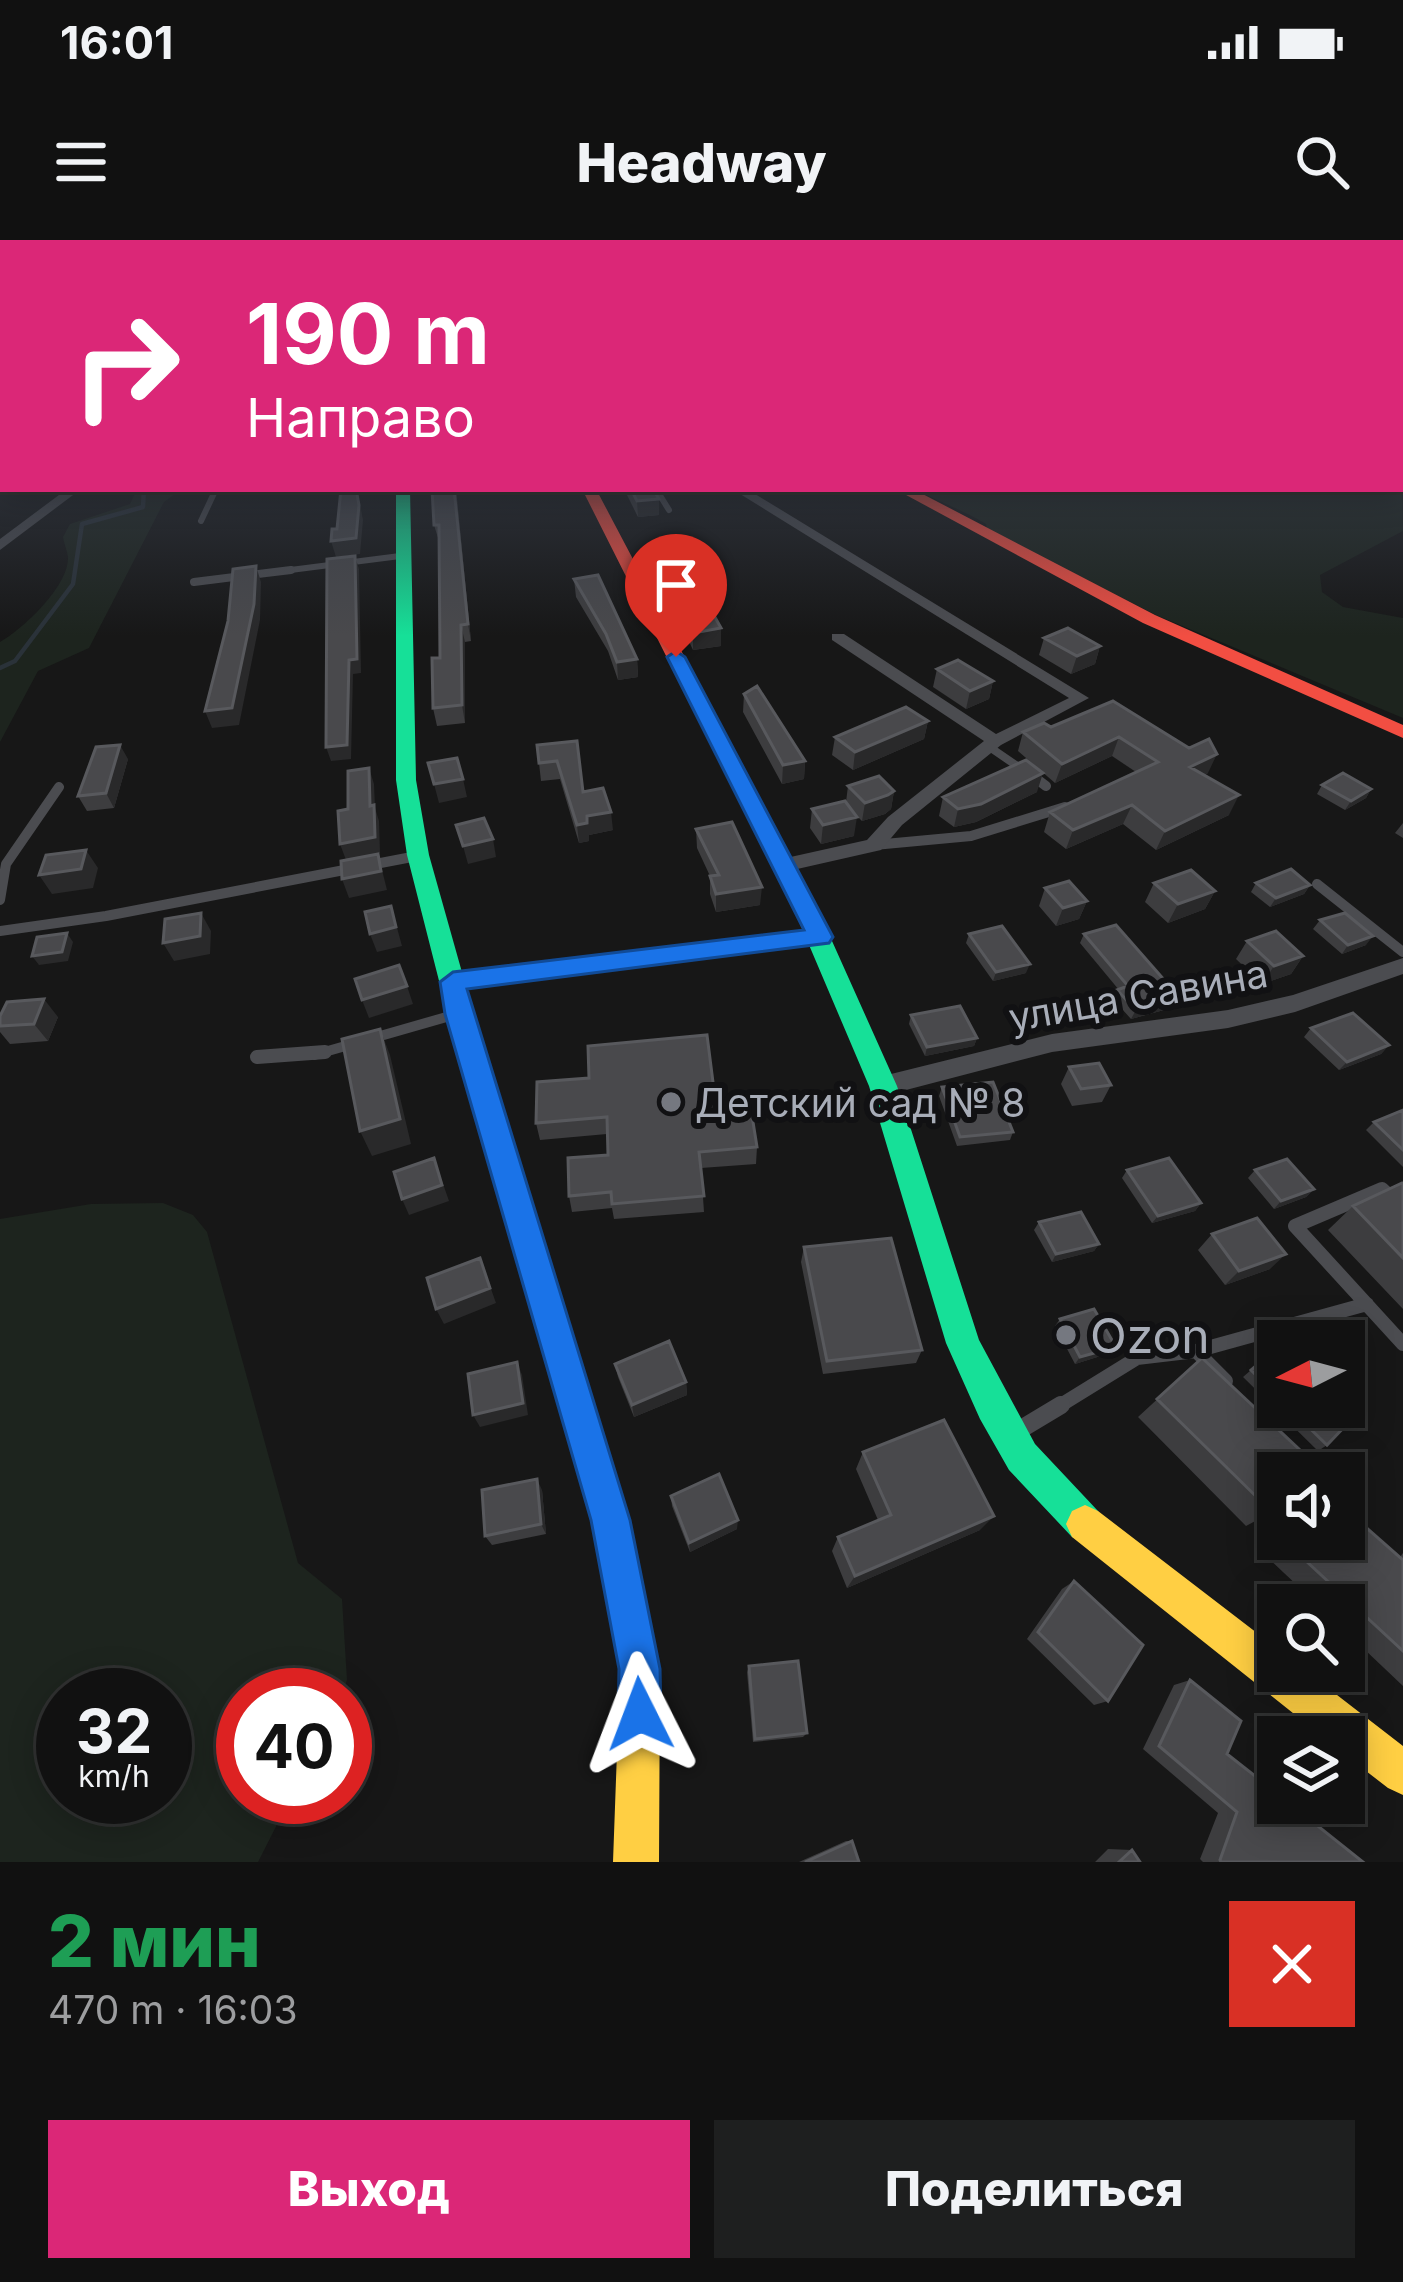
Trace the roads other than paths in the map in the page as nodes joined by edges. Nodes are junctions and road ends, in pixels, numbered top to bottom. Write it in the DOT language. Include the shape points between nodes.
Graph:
graph roads {
  1 [pos="70,492"];
  2 [pos="216,492"];
  3 [pos="403,492"];
  4 [pos="591,492"];
  5 [pos="658,492"];
  6 [pos="744,492"];
  7 [pos="908,492"];
  8 [pos="669,510"];
  9 [pos="201,521"];
  10 [pos="0,546"];
  11 [pos="400,556"];
  12 [pos="194,582"];
  13 [pos="838,637"];
  14 [pos="1403,732"];
  15 [pos="992,743"];
  16 [pos="1046,786"];
  17 [pos="59,787"];
  18 [pos="1086,797"];
  19 [pos="874,845"];
  20 [pos="418,855"];
  21 [pos="784,865"];
  22 [pos="1317,884"];
  23 [pos="0,900"];
  24 [pos="0,931"];
  25 [pos="820,937"];
  26 [pos="1403,952"];
  27 [pos="1403,966"];
  28 [pos="453,982"];
  29 [pos="458,1014"];
  30 [pos="257,1057"];
  31 [pos="883,1086"];
  32 [pos="1403,1209"];
  33 [pos="1366,1304"];
  34 [pos="1403,1344"];
  35 [pos="1196,1351"];
  36 [pos="1241,1396"];
  37 [pos="1010,1436"];
  38 [pos="1403,1773"];
  39 [pos="636,1862"];
  1 -- 10 [label="street"];
  2 -- 9 [label="lane"];
  3 -- 11 [label="main road"];
  4 -- 21 [label="main road"];
  5 -- 8 [label="lane"];
  6 -- 15 [label="street" via="1081,698"];
  7 -- 14 [label="main road" via="1157,626"];
  11 -- 12 [label="lane"];
  11 -- 20 [label="main road" via="406,780"];
  13 -- 15 [label="street"];
  15 -- 16 [label="lane"];
  15 -- 19 [label="street"];
  17 -- 23 [label="lane" via="6,864"];
  18 -- 19 [label="lane" via="1028,823 959,840"];
  19 -- 21 [label="street"];
  20 -- 24 [label="lane"];
  20 -- 28 [label="main road"];
  21 -- 25 [label="main road"];
  22 -- 26 [label="lane"];
  25 -- 28 [label="lane"];
  25 -- 31 [label="main road"];
  27 -- 31 [label="street, улица Савина" via="1228,1019 1052,1043"];
  28 -- 29 [label="main road"];
  29 -- 30 [label="lane" via="309,1057"];
  29 -- 39 [label="main road" via="610,1520 640,1669"];
  31 -- 37 [label="main road" via="963,1343"];
  32 -- 33 [label="lane" via="1382,1189 1295,1226"];
  33 -- 34 [label="lane"];
  33 -- 35 [label="lane"];
  35 -- 36 [label="lane"];
  35 -- 37 [label="lane" via="1137,1358"];
  37 -- 38 [label="main road" via="1100,1540"];
}
